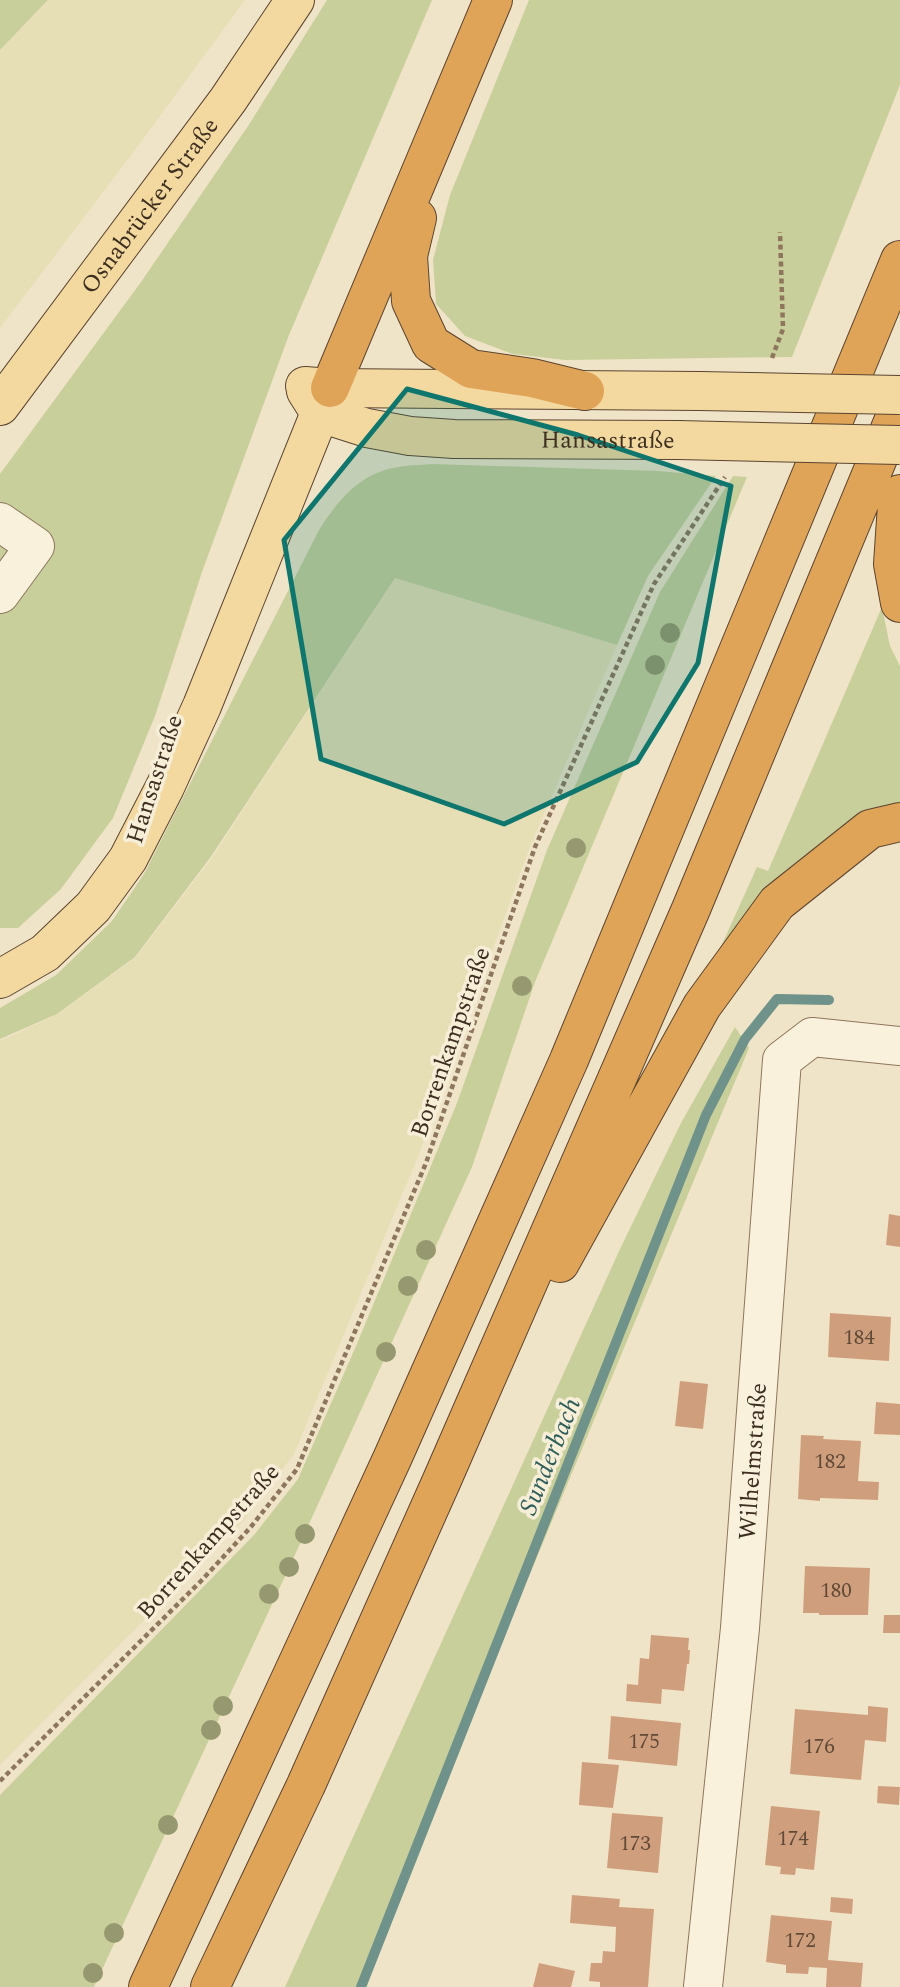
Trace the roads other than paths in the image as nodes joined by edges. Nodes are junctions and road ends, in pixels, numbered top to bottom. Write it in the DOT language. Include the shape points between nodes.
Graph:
graph roads {
  1 [pos="295,0"];
  2 [pos="467,0"];
  3 [pos="493,0"];
  4 [pos="437,131"];
  5 [pos="900,260"];
  6 [pos="584,391"];
  7 [pos="317,396"];
  8 [pos="900,396"];
  9 [pos="900,405"];
  10 [pos="0,406"];
  11 [pos="900,445"];
  12 [pos="900,494"];
  13 [pos="0,522"];
  14 [pos="0,594"];
  15 [pos="900,603"];
  16 [pos="900,822"];
  17 [pos="0,979"];
  18 [pos="900,1046"];
  19 [pos="442,1480"];
  20 [pos="148,1987"];
  21 [pos="210,1987"];
  22 [pos="703,1987"];
  1 -- 10 [label="main road, Osnabrücker Straße" via="228,100"];
  2 -- 7 [label="highway"];
  3 -- 4 [label="highway"];
  4 -- 6 [label="highway" via="408,256 411,301 431,344 471,369"];
  4 -- 7 [label="highway"];
  5 -- 20 [label="highway" via="569,1060"];
  6 -- 7 [label="main road, Hansastraße"];
  6 -- 8 [label="main road, Hansastraße, bridge"];
  7 -- 11 [label="main road, Hansastraße, bridge" via="367,428 410,436"];
  7 -- 17 [label="main road, Hansastraße" via="149,780 128,859 93,907 45,953"];
  9 -- 19 [label="highway" via="685,922"];
  12 -- 15 [label="highway" via="893,564"];
  13 -- 14 [label="street" via="35,546"];
  16 -- 19 [label="highway" via="870,829 777,903 702,1006"];
  18 -- 22 [label="street, Wilhelmstraße" via="812,1037 782,1060 740,1628"];
  19 -- 21 [label="highway"];
}
